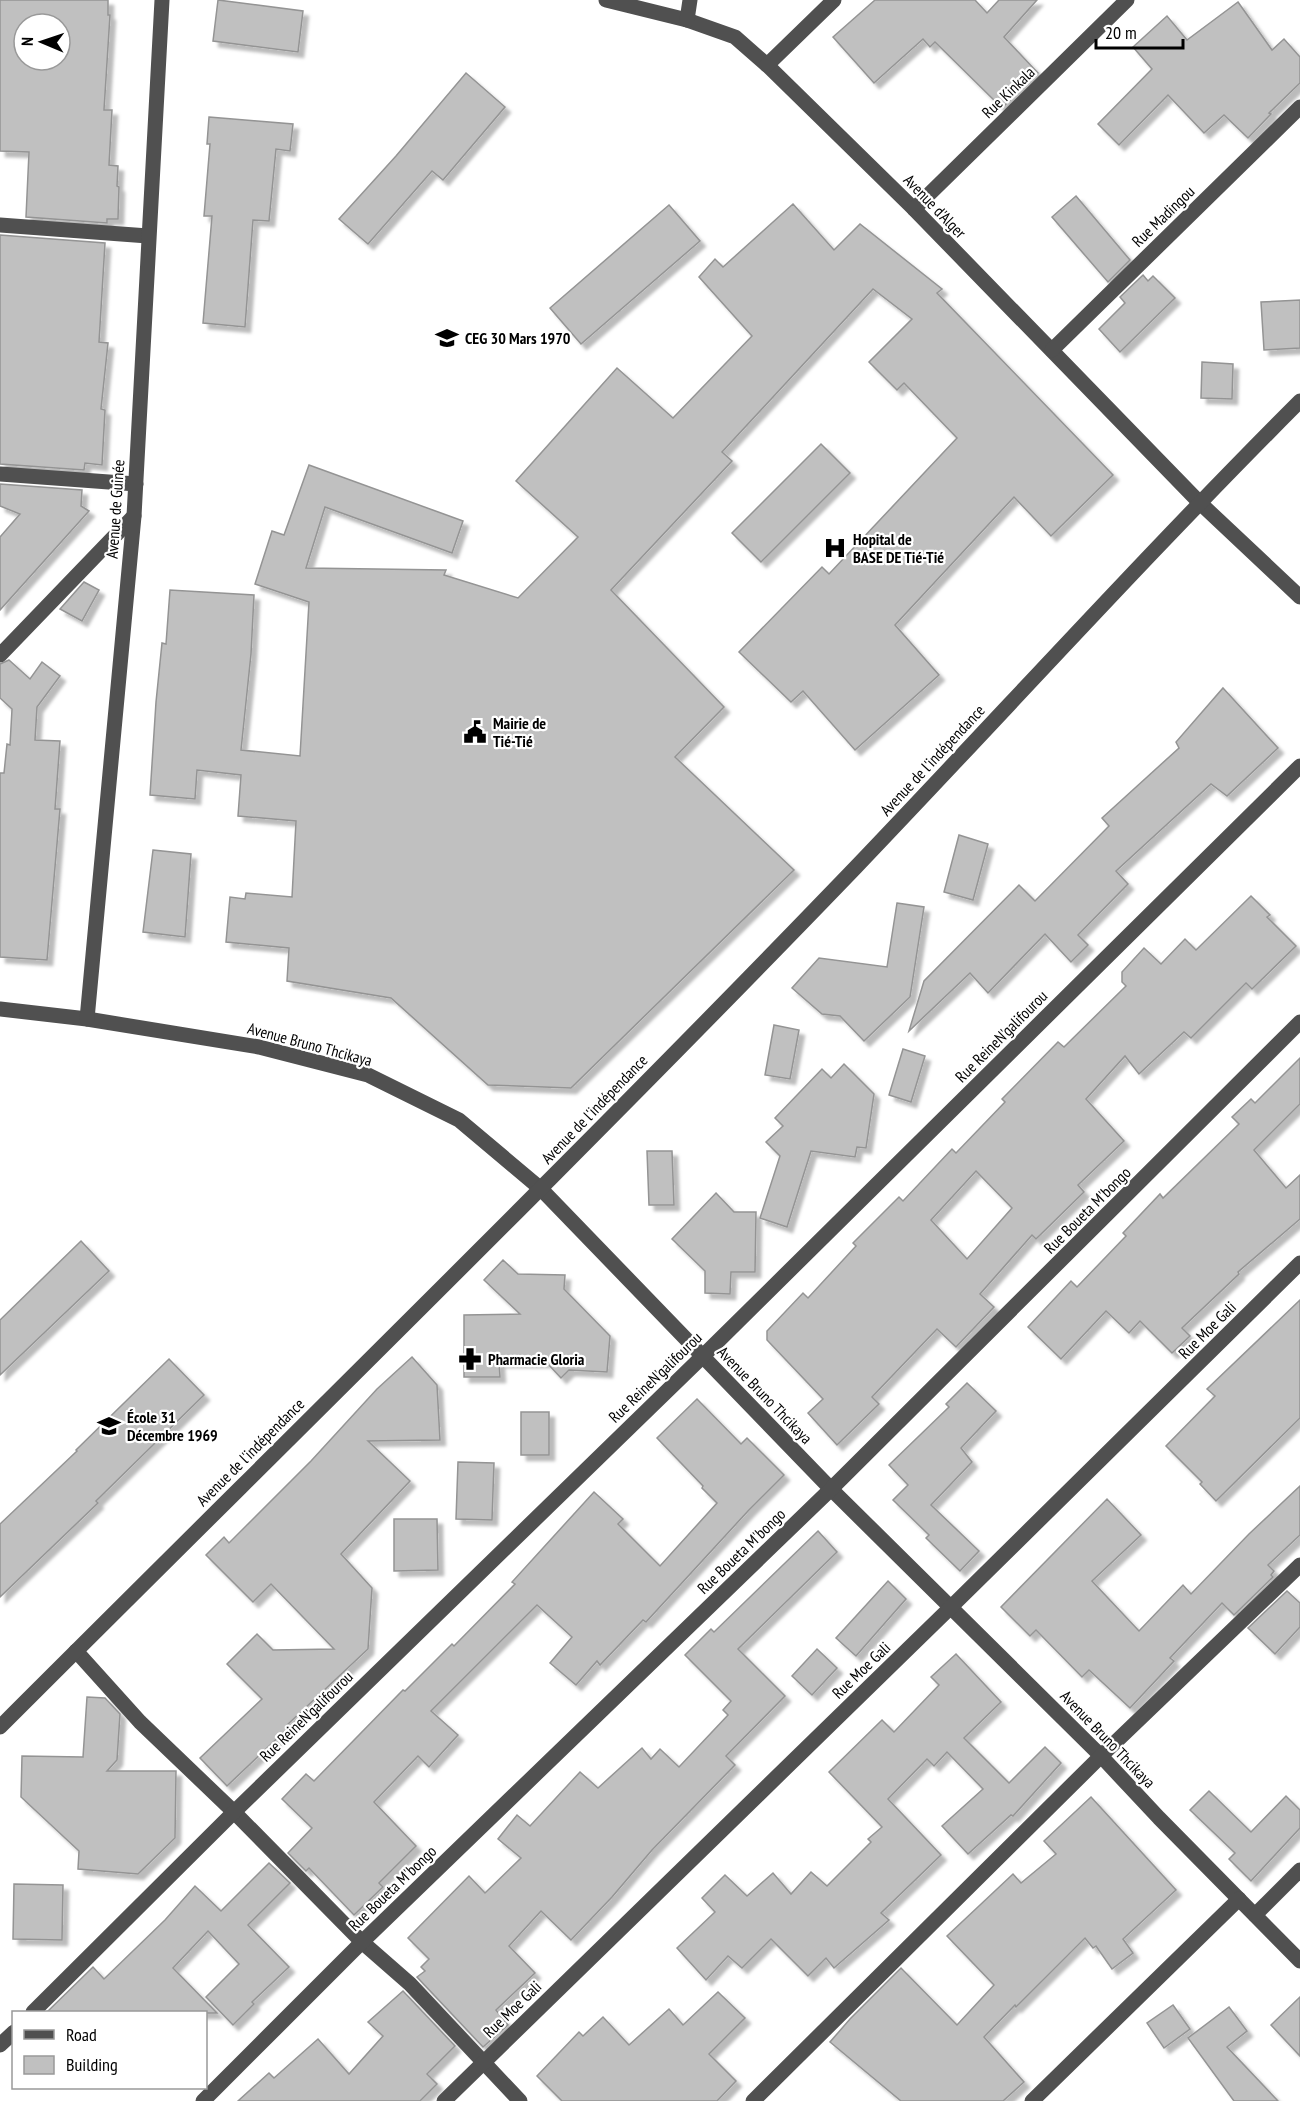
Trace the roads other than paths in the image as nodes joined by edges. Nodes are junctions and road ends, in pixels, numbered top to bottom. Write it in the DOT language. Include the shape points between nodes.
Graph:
graph roads {
  1 [pos="162,0"];
  2 [pos="606,0"];
  3 [pos="690,0"];
  4 [pos="834,0"];
  5 [pos="1127,0"];
  6 [pos="687,20"];
  7 [pos="767,65"];
  8 [pos="1300,107"];
  9 [pos="914,209"];
  10 [pos="0,225"];
  11 [pos="148,236"];
  12 [pos="1052,350"];
  13 [pos="1300,401"];
  14 [pos="0,474"];
  15 [pos="136,484"];
  16 [pos="1199,502"];
  17 [pos="134,516"];
  18 [pos="1300,597"];
  19 [pos="0,655"];
  20 [pos="1300,766"];
  21 [pos="0,1009"];
  22 [pos="87,1019"];
  23 [pos="1300,1022"];
  24 [pos="541,1189"];
  25 [pos="1300,1263"];
  26 [pos="702,1356"];
  27 [pos="831,1489"];
  28 [pos="1300,1565"];
  29 [pos="951,1607"];
  30 [pos="76,1651"];
  31 [pos="0,1727"];
  32 [pos="1101,1755"];
  33 [pos="234,1812"];
  34 [pos="1300,1870"];
  35 [pos="1239,1899"];
  36 [pos="1255,1915"];
  37 [pos="362,1942"];
  38 [pos="1300,1961"];
  39 [pos="35,2011"];
  40 [pos="12,2034"];
  41 [pos="0,2045"];
  42 [pos="483,2062"];
  43 [pos="203,2101"];
  44 [pos="444,2101"];
  45 [pos="520,2101"];
  46 [pos="753,2101"];
  47 [pos="1032,2101"];
  1 -- 11 [label="street, Avenue de Guinée"];
  2 -- 6 [label="street, Avenue d'Alger"];
  3 -- 6 [label="street"];
  4 -- 7 [label="street"];
  5 -- 9 [label="street, Rue Kinkala"];
  6 -- 7 [label="street, Avenue d'Alger" via="735,37"];
  7 -- 9 [label="street, Avenue d'Alger"];
  8 -- 12 [label="street, Rue Madingou"];
  9 -- 12 [label="street, Avenue d'Alger"];
  10 -- 11 [label="street"];
  11 -- 15 [label="street, Avenue de Guinée"];
  12 -- 16 [label="street, Avenue d'Alger"];
  13 -- 16 [label="street"];
  14 -- 15 [label="street"];
  15 -- 17 [label="street, Avenue de Guinée"];
  16 -- 18 [label="street, Avenue d'Alger"];
  16 -- 24 [label="street, Avenue de l'indépendance" via="856,867"];
  17 -- 19 [label="street"];
  17 -- 22 [label="street, Avenue de Guinée"];
  20 -- 26 [label="street, Rue ReineN'galifourou"];
  21 -- 22 [label="street, Avenue Bruno Thcikaya"];
  22 -- 24 [label="street, Avenue Bruno Thcikaya" via="259,1047 368,1075 459,1120"];
  23 -- 27 [label="street, Rue Boueta M'bongo"];
  24 -- 26 [label="street, Avenue Bruno Thcikaya"];
  24 -- 30 [label="street, Avenue de l'indépendance"];
  25 -- 29 [label="street, Rue Moe Gali"];
  26 -- 27 [label="street, Avenue Bruno Thcikaya"];
  26 -- 33 [label="street, Rue ReineN'galifourou"];
  27 -- 29 [label="street, Avenue Bruno Thcikaya"];
  27 -- 37 [label="street, Rue Boueta M'bongo"];
  28 -- 32 [label="street"];
  29 -- 32 [label="street, Avenue Bruno Thcikaya"];
  29 -- 42 [label="street, Rue Moe Gali"];
  30 -- 31 [label="street, Avenue de l'indépendance"];
  30 -- 33 [label="street" via="140,1722"];
  32 -- 35 [label="street, Avenue Bruno Thcikaya"];
  32 -- 46 [label="street"];
  33 -- 37 [label="street"];
  33 -- 39 [label="street, Rue ReineN'galifourou"];
  34 -- 36 [label="street"];
  35 -- 36 [label="street, Avenue Bruno Thcikaya"];
  35 -- 47 [label="street"];
  36 -- 38 [label="street, Avenue Bruno Thcikaya"];
  37 -- 42 [label="street" via="410,1984"];
  37 -- 43 [label="street, Rue Boueta M'bongo"];
  40 -- 41 [label="street"];
  42 -- 44 [label="street, Rue Moe Gali"];
  42 -- 45 [label="street"];
}
